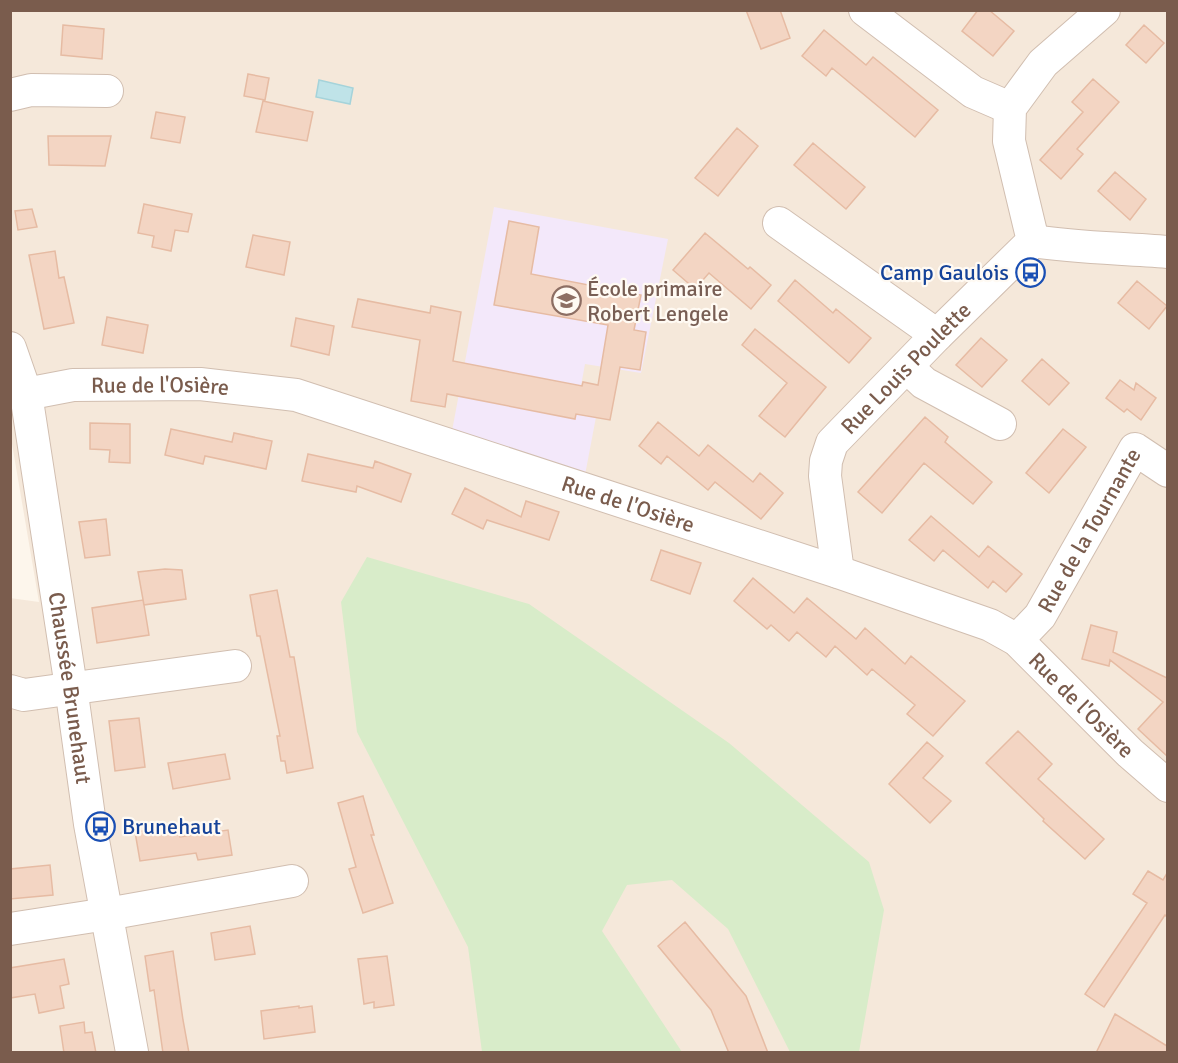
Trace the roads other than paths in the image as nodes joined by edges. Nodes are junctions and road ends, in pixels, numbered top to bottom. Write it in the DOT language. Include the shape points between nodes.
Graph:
graph roads {
  1 [pos="865,10"];
  2 [pos="1104,10"];
  3 [pos="107,91"];
  4 [pos="10,95"];
  5 [pos="1010,108"];
  6 [pos="778,223"];
  7 [pos="1033,241"];
  8 [pos="1167,252"];
  9 [pos="937,335"];
  10 [pos="10,348"];
  11 [pos="907,367"];
  12 [pos="26,394"];
  13 [pos="1000,424"];
  14 [pos="1167,471"];
  15 [pos="838,572"];
  16 [pos="1017,640"];
  17 [pos="235,666"];
  18 [pos="71,687"];
  19 [pos="10,691"];
  20 [pos="1167,786"];
  21 [pos="292,881"];
  22 [pos="107,914"];
  23 [pos="10,929"];
  24 [pos="132,1053"];
  1 -- 5 [label="street" via="973,92"];
  2 -- 5 [label="street" via="1043,63"];
  3 -- 4 [label="street" via="31,90"];
  5 -- 7 [label="street" via="1009,141"];
  6 -- 9 [label="street"];
  7 -- 8 [label="street" via="1067,247"];
  7 -- 9 [label="street, Rue Louis Poulette"];
  9 -- 11 [label="street, Rue Louis Poulette"];
  10 -- 12 [label="street, Chaussée Brunehaut"];
  11 -- 13 [label="street" via="924,383"];
  11 -- 15 [label="street, Rue Louis Poulette" via="832,443 825,476"];
  12 -- 15 [label="street, Rue de l'Osière" via="73,385 207,384 296,395"];
  12 -- 18 [label="street, Chaussée Brunehaut"];
  14 -- 16 [label="street, Rue de la Tournante" via="1135,449 1040,616"];
  15 -- 16 [label="street, Rue de l'Osière" via="990,626"];
  16 -- 20 [label="street, Rue de l'Osière"];
  17 -- 18 [label="street"];
  18 -- 19 [label="street" via="24,695"];
  18 -- 22 [label="street, Chaussée Brunehaut"];
  21 -- 22 [label="street"];
  22 -- 23 [label="street"];
  22 -- 24 [label="street, Chaussée Brunehaut"];
}
